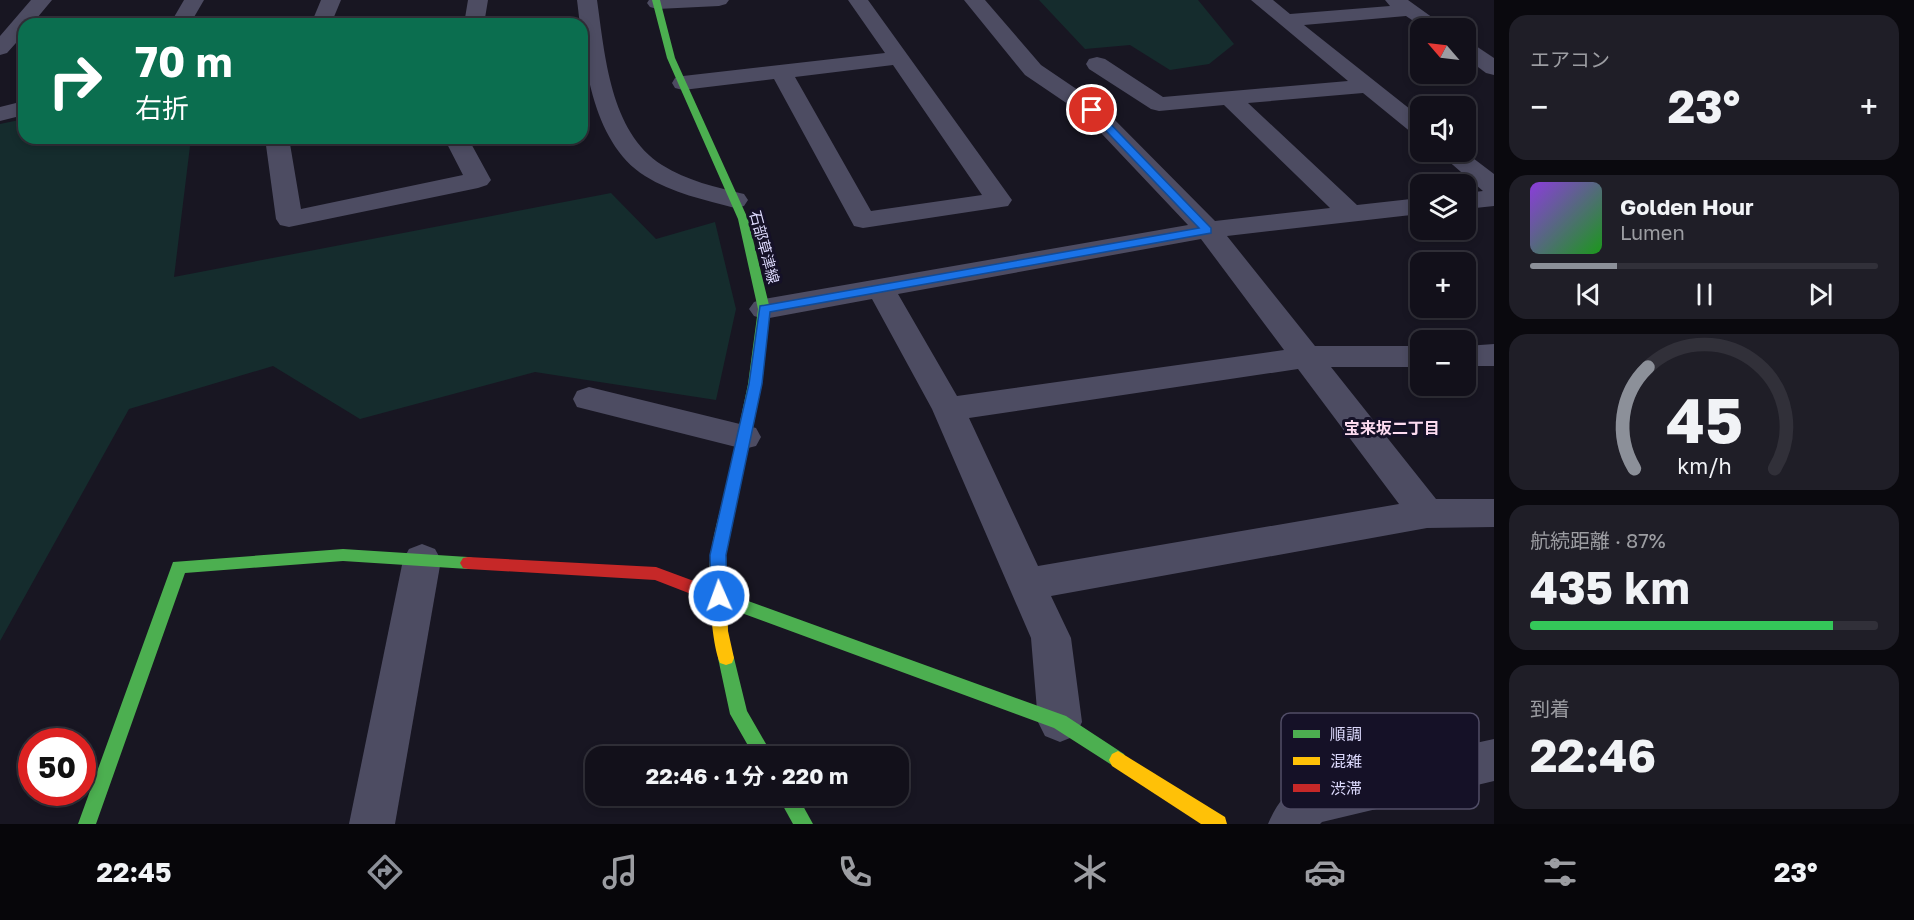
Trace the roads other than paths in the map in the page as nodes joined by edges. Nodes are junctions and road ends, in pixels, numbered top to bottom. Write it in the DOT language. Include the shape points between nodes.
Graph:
graph roads {
  1 [pos="42,0"];
  2 [pos="194,0"];
  3 [pos="331,0"];
  4 [pos="478,0"];
  5 [pos="587,0"];
  6 [pos="719,0"];
  7 [pos="858,0"];
  8 [pos="974,0"];
  9 [pos="1261,0"];
  10 [pos="657,1"];
  11 [pos="678,1"];
  12 [pos="1402,5"];
  13 [pos="27,18"];
  14 [pos="184,18"];
  15 [pos="324,18"];
  16 [pos="475,18"];
  17 [pos="1422,18"];
  18 [pos="1286,20"];
  19 [pos="18,28"];
  20 [pos="1476,47"];
  21 [pos="0,49"];
  22 [pos="899,58"];
  23 [pos="1096,64"];
  24 [pos="1494,68"];
  25 [pos="781,72"];
  26 [pos="683,83"];
  27 [pos="1369,86"];
  28 [pos="1229,98"];
  29 [pos="18,110"];
  30 [pos="0,114"];
  31 [pos="1410,120"];
  32 [pos="279,144"];
  33 [pos="459,144"];
  34 [pos="1463,162"];
  35 [pos="1494,187"];
  36 [pos="1494,198"];
  37 [pos="735,200"];
  38 [pos="1476,200"];
  39 [pos="1410,207"];
  40 [pos="1351,214"];
  41 [pos="1208,230"];
  42 [pos="881,289"];
  43 [pos="764,309"];
  44 [pos="1494,355"];
  45 [pos="1410,356"];
  46 [pos="1476,356"];
  47 [pos="1306,357"];
  48 [pos="589,399"];
  49 [pos="948,409"];
  50 [pos="744,437"];
  51 [pos="1494,513"];
  52 [pos="1427,514"];
  53 [pos="422,560"];
  54 [pos="1026,584"];
  55 [pos="719,596"];
  56 [pos="1060,722"];
  57 [pos="758,746"];
  58 [pos="1494,760"];
  59 [pos="1479,763"];
  60 [pos="793,806"];
  61 [pos="1303,809"];
  62 [pos="87,824"];
  63 [pos="372,824"];
  64 [pos="804,824"];
  65 [pos="1218,824"];
  66 [pos="1291,824"];
  1 -- 13 [label="street"];
  2 -- 14 [label="street"];
  3 -- 15 [label="street"];
  4 -- 16 [label="street"];
  5 -- 37 [label="street" via="596,62 615,129 643,163 683,186"];
  6 -- 11 [label="street"];
  7 -- 22 [label="street"];
  8 -- 41 [label="street" via="1033,70 1092,110"];
  9 -- 18 [label="street"];
  10 -- 11 [label="street"];
  10 -- 26 [label="main road, 石部草津線" via="671,58"];
  12 -- 17 [label="street"];
  12 -- 18 [label="street"];
  18 -- 27 [label="street"];
  19 -- 21 [label="street"];
  20 -- 24 [label="street"];
  22 -- 25 [label="street"];
  22 -- 25 [label="street" via="999,200 863,220"];
  23 -- 28 [label="street" via="1159,104"];
  25 -- 26 [label="street"];
  26 -- 37 [label="main road, 石部草津線"];
  27 -- 28 [label="street"];
  27 -- 31 [label="street"];
  28 -- 40 [label="street"];
  29 -- 30 [label="street"];
  32 -- 33 [label="street" via="289,219 478,180"];
  34 -- 35 [label="street"];
  36 -- 38 [label="street"];
  37 -- 43 [label="main road, 石部草津線"];
  39 -- 40 [label="street"];
  40 -- 41 [label="street"];
  41 -- 42 [label="street"];
  41 -- 47 [label="street"];
  42 -- 43 [label="street"];
  42 -- 49 [label="street"];
  43 -- 50 [label="main road, 石部草津線"];
  44 -- 46 [label="street"];
  45 -- 47 [label="street"];
  47 -- 49 [label="street"];
  47 -- 52 [label="street"];
  48 -- 50 [label="street"];
  49 -- 54 [label="street"];
  50 -- 55 [label="main road, 石部草津線" via="718,555"];
  51 -- 52 [label="street"];
  52 -- 54 [label="street"];
  53 -- 55 [label="main road" via="656,574"];
  53 -- 62 [label="main road" via="343,555 179,567"];
  53 -- 63 [label="street"];
  54 -- 56 [label="street" via="1051,638"];
  55 -- 56 [label="main road"];
  55 -- 57 [label="main road, 石部草津線" via="720,631 739,714"];
  56 -- 65 [label="main road"];
  58 -- 59 [label="street"];
  60 -- 64 [label="main road"];
  61 -- 66 [label="street"];
}
